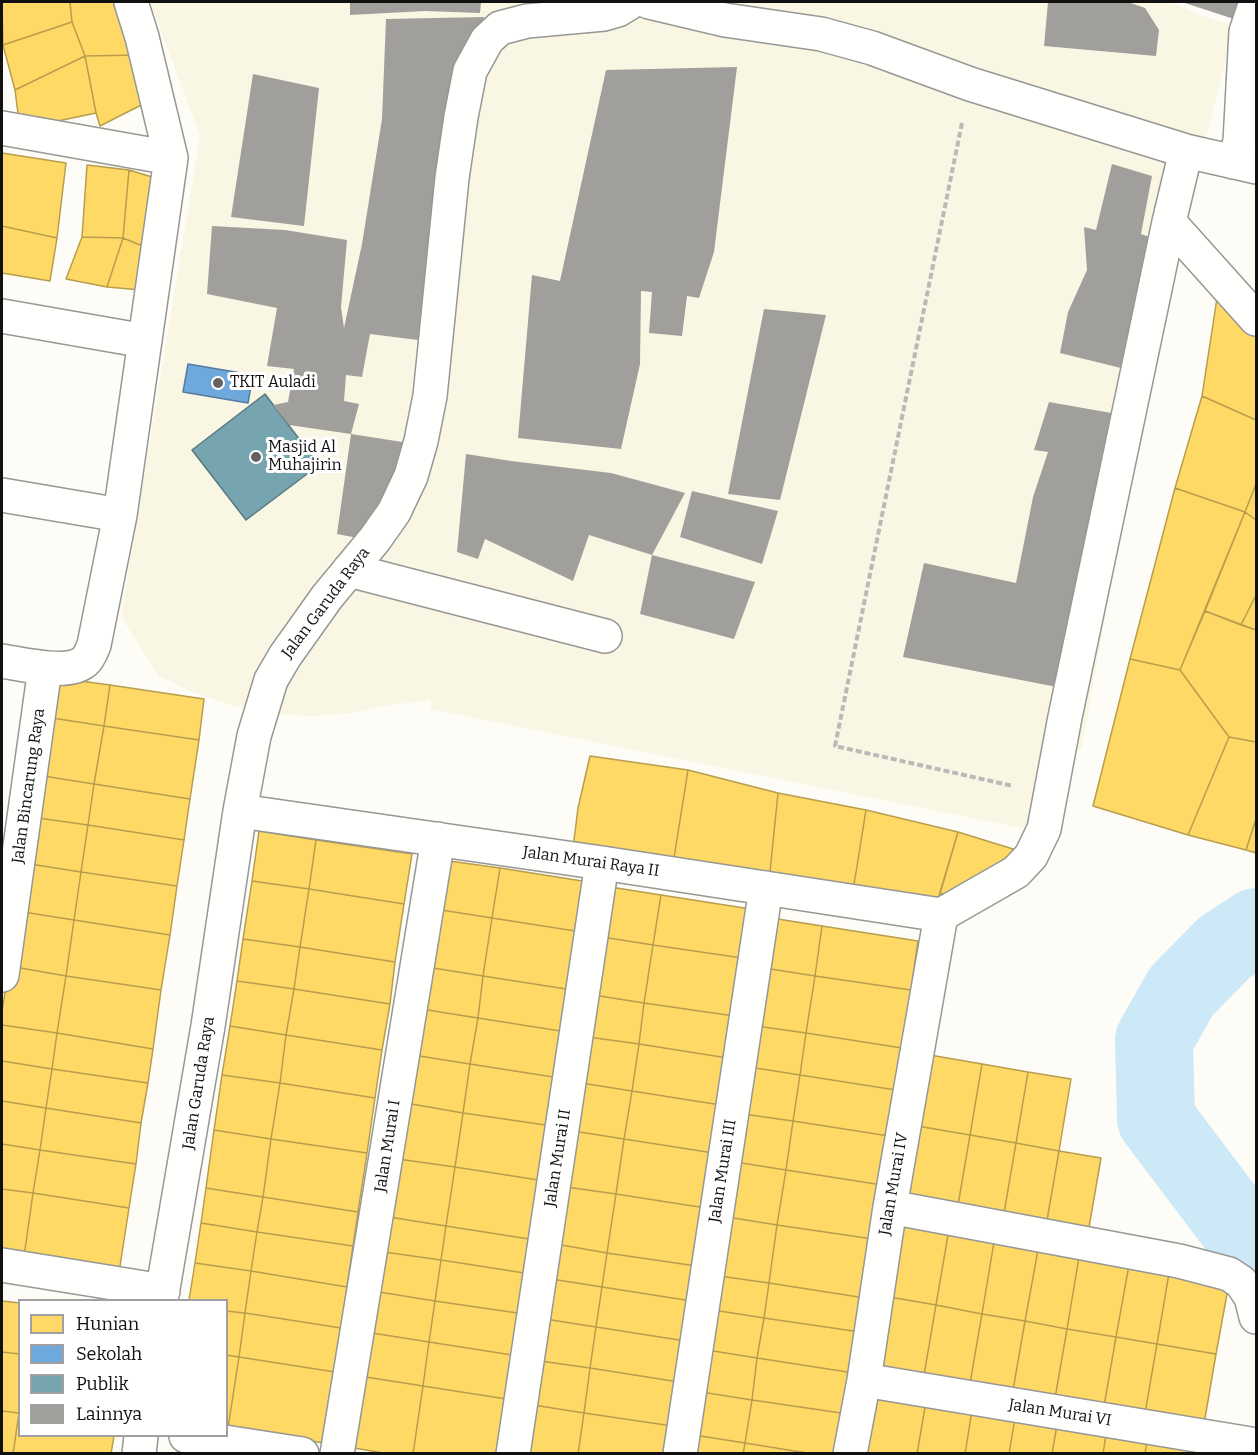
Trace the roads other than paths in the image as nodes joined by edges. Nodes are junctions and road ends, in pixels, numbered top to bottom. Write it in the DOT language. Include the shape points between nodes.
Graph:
graph roads {
  1 [pos="131,2"];
  2 [pos="631,2"];
  3 [pos="649,2"];
  4 [pos="1256,2"];
  5 [pos="2,128"];
  6 [pos="1186,151"];
  7 [pos="171,158"];
  8 [pos="1245,164"];
  9 [pos="1169,222"];
  10 [pos="2,316"];
  11 [pos="1257,319"];
  12 [pos="145,341"];
  13 [pos="2,495"];
  14 [pos="120,515"];
  15 [pos="349,570"];
  16 [pos="605,636"];
  17 [pos="2,661"];
  18 [pos="45,668"];
  19 [pos="240,811"];
  20 [pos="438,839"];
  21 [pos="602,863"];
  22 [pos="766,888"];
  23 [pos="941,915"];
  24 [pos="2,975"];
  25 [pos="890,1207"];
  26 [pos="2,1265"];
  27 [pos="162,1296"];
  28 [pos="1257,1317"];
  29 [pos="864,1380"];
  30 [pos="141,1437"];
  31 [pos="192,1437"];
  32 [pos="1257,1445"];
  33 [pos="139,1454"];
  34 [pos="302,1454"];
  35 [pos="337,1454"];
  36 [pos="513,1454"];
  37 [pos="680,1454"];
  38 [pos="850,1454"];
  1 -- 7 [label="street"];
  2 -- 15 [label="street, Jalan Garuda Raya" via="604,14 527,21 500,28 476,57 465,91 452,178 422,441 394,512"];
  3 -- 6 [label="street" via="725,20 821,34 872,48 970,84"];
  4 -- 8 [label="street" via="1246,32 1240,142"];
  5 -- 7 [label="street"];
  6 -- 8 [label="street"];
  6 -- 9 [label="street"];
  7 -- 12 [label="street"];
  9 -- 11 [label="street"];
  9 -- 23 [label="street" via="1044,829 1031,856 1016,872"];
  10 -- 12 [label="street"];
  12 -- 14 [label="street"];
  13 -- 14 [label="street"];
  14 -- 18 [label="street" via="94,645 84,662 66,668"];
  15 -- 16 [label="street"];
  15 -- 19 [label="street, Jalan Garuda Raya" via="306,624 271,680 254,736"];
  17 -- 18 [label="street"];
  18 -- 24 [label="street, Jalan Bincarung Raya"];
  19 -- 20 [label="street, Jalan Murai Raya II"];
  19 -- 27 [label="street, Jalan Garuda Raya"];
  20 -- 21 [label="street, Jalan Murai Raya II"];
  20 -- 35 [label="street, Jalan Murai I"];
  21 -- 22 [label="street, Jalan Murai Raya II"];
  21 -- 36 [label="street, Jalan Murai II"];
  22 -- 23 [label="street, Jalan Murai Raya II"];
  22 -- 37 [label="street, Jalan Murai III"];
  23 -- 25 [label="street, Jalan Murai IV"];
  25 -- 28 [label="street" via="1229,1274 1251,1297"];
  25 -- 29 [label="street, Jalan Murai IV"];
  26 -- 27 [label="street"];
  29 -- 32 [label="street, Jalan Murai VI"];
  29 -- 38 [label="street, Jalan Murai IV"];
  30 -- 33 [label="street"];
  31 -- 34 [label="street"];
}
